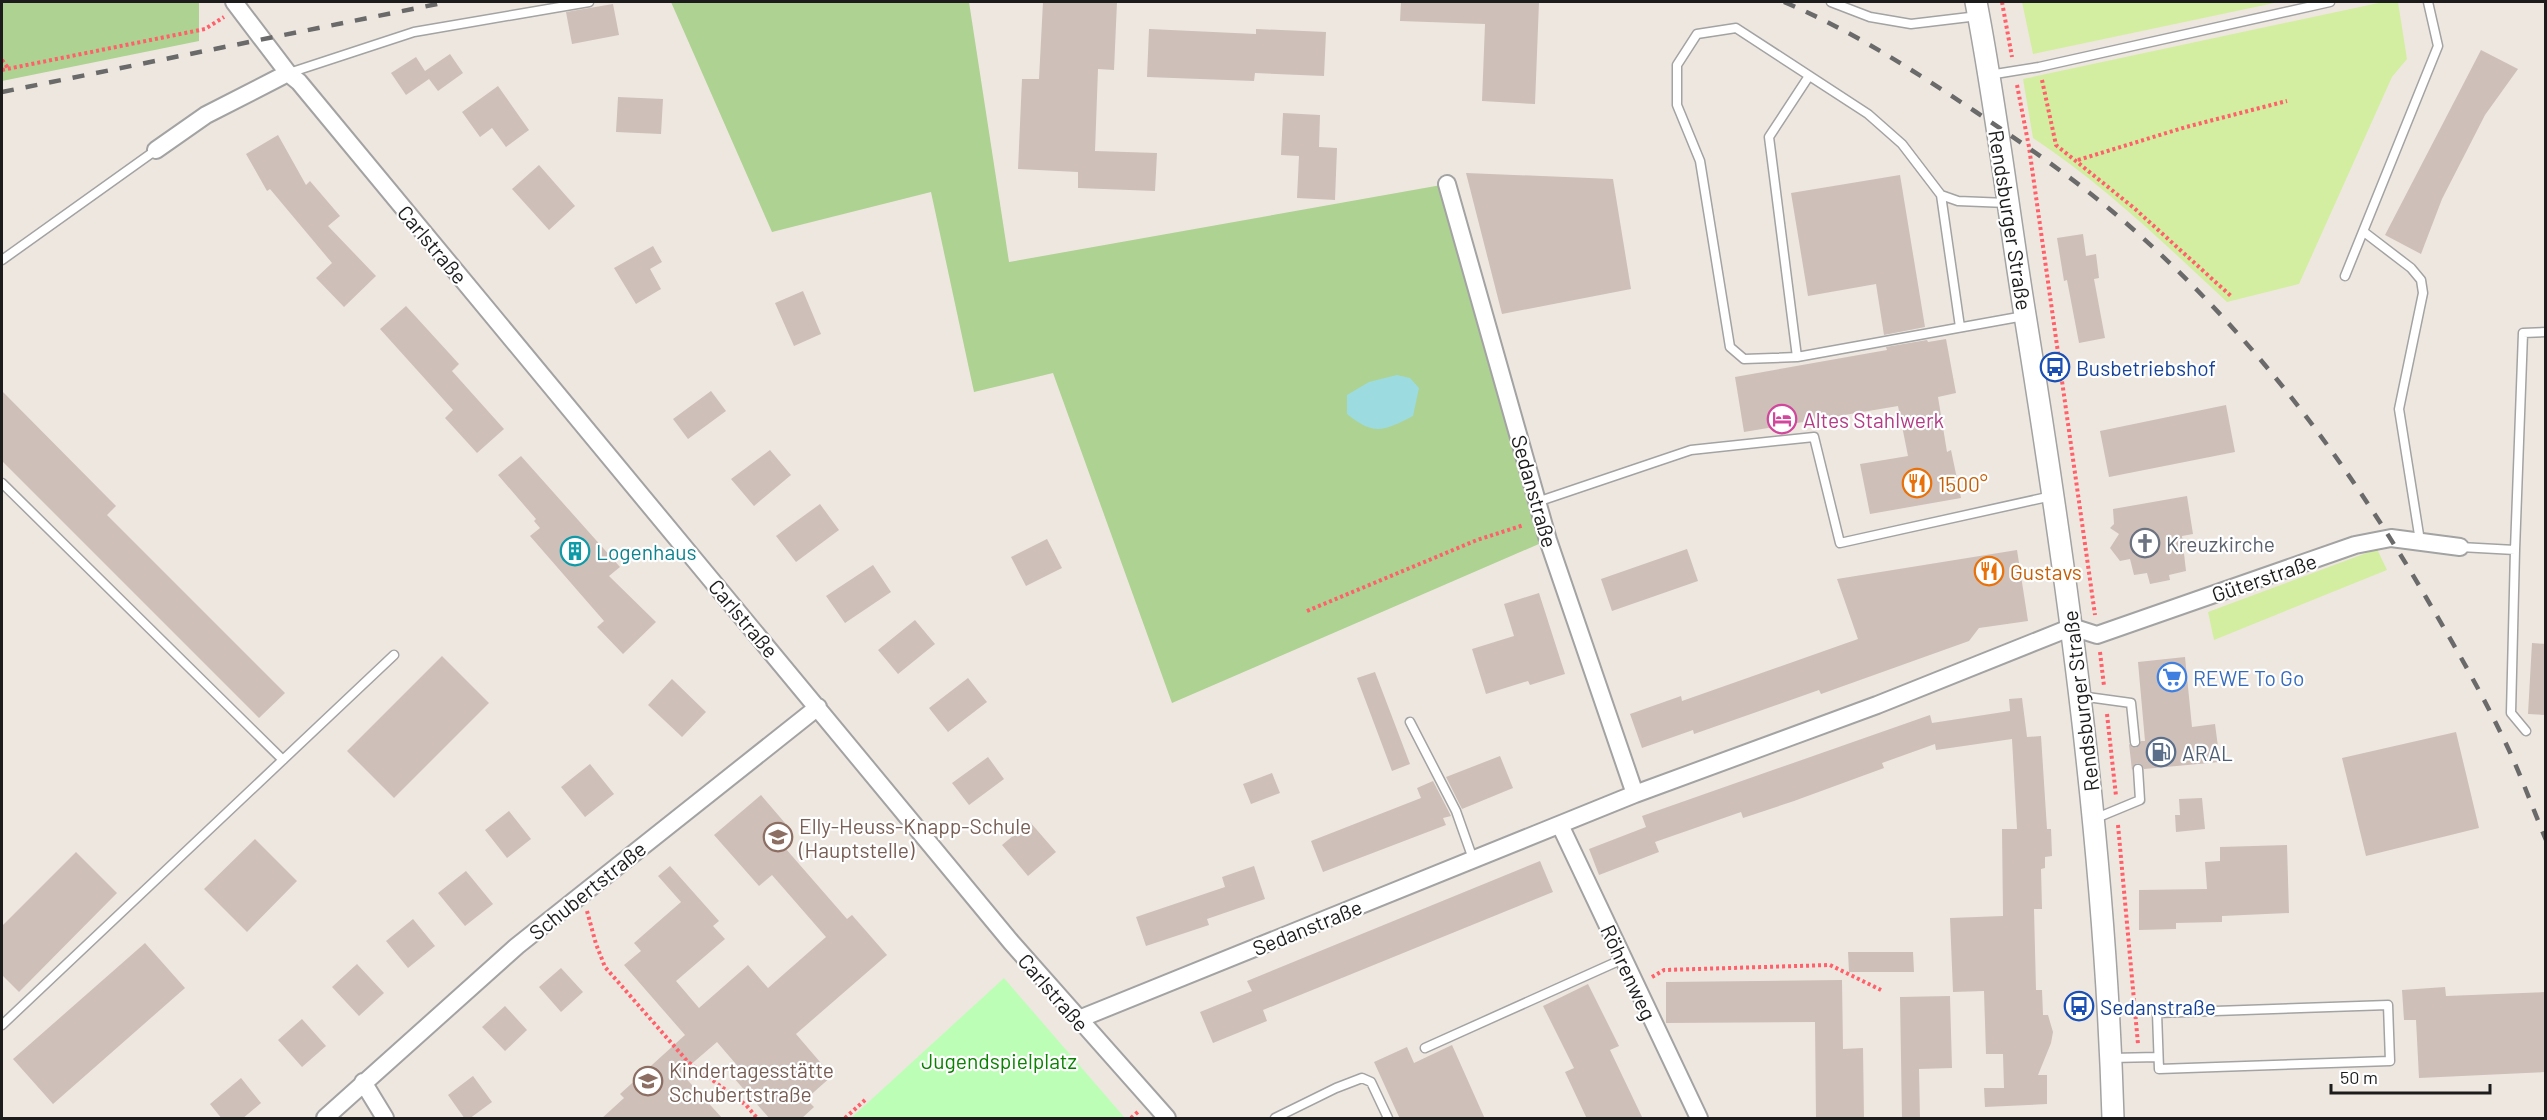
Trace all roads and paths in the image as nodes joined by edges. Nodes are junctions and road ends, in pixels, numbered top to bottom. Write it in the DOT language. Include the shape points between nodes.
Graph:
graph roads {
  1 [pos="589,2"];
  2 [pos="1831,2"];
  3 [pos="2330,2"];
  4 [pos="2428,2"];
  5 [pos="236,5"];
  6 [pos="1978,9"];
  7 [pos="2,60"];
  8 [pos="2039,67"];
  9 [pos="8,68"];
  10 [pos="2,70"];
  11 [pos="288,73"];
  12 [pos="1988,75"];
  13 [pos="1809,76"];
  14 [pos="2287,101"];
  15 [pos="156,150"];
  16 [pos="2077,160"];
  17 [pos="1447,184"];
  18 [pos="1941,195"];
  19 [pos="2008,203"];
  20 [pos="2364,232"];
  21 [pos="2,260"];
  22 [pos="2345,276"];
  23 [pos="2232,297"];
  24 [pos="2025,316"];
  25 [pos="1960,327"];
  26 [pos="2546,332"];
  27 [pos="1797,357"];
  28 [pos="2,483"];
  29 [pos="2053,495"];
  30 [pos="1537,502"];
  31 [pos="1542,519"];
  32 [pos="2420,541"];
  33 [pos="2460,547"];
  34 [pos="2515,550"];
  35 [pos="1307,611"];
  36 [pos="2072,627"];
  37 [pos="394,655"];
  38 [pos="2080,696"];
  39 [pos="818,707"];
  40 [pos="1410,723"];
  41 [pos="2526,731"];
  42 [pos="2135,741"];
  43 [pos="283,760"];
  44 [pos="2138,769"];
  45 [pos="1635,794"];
  46 [pos="2094,819"];
  47 [pos="1560,825"];
  48 [pos="1473,859"];
  49 [pos="582,893"];
  50 [pos="1623,959"];
  51 [pos="1636,986"];
  52 [pos="1881,990"];
  53 [pos="1078,1019"];
  54 [pos="2,1025"];
  55 [pos="1425,1048"];
  56 [pos="2158,1057"];
  57 [pos="2111,1058"];
  58 [pos="363,1082"];
  59 [pos="865,1100"];
  60 [pos="325,1119"];
  61 [pos="385,1119"];
  62 [pos="757,1119"];
  63 [pos="845,1119"];
  64 [pos="1167,1119"];
  65 [pos="1275,1119"];
  66 [pos="1388,1119"];
  67 [pos="1699,1119"];
  68 [pos="2113,1119"];
  1 -- 11 [label="lane" via="414,32"];
  2 -- 6 [label="lane" via="1870,17 1911,24"];
  3 -- 8 [label="lane"];
  4 -- 20 [label="lane" via="2438,46"];
  5 -- 9 [label="path" via="205,29"];
  5 -- 11 [label="street, Carlstraße"];
  6 -- 12 [label="street, Rendsburger Straße"];
  7 -- 9 [label="path"];
  8 -- 12 [label="lane"];
  8 -- 16 [label="path" via="2056,145"];
  9 -- 10 [label="path"];
  11 -- 15 [label="street" via="206,115"];
  11 -- 39 [label="street, Carlstraße"];
  12 -- 19 [label="street, Rendsburger Straße"];
  13 -- 18 [label="lane" via="1868,114 1902,144"];
  13 -- 27 [label="lane" via="1769,137"];
  13 -- 27 [label="lane" via="1736,28 1697,34 1677,65 1677,105 1700,161 1730,347 1744,359"];
  14 -- 16 [label="path"];
  15 -- 21 [label="lane"];
  16 -- 23 [label="path"];
  17 -- 30 [label="street, Sedanstraße"];
  18 -- 19 [label="lane" via="1958,201"];
  18 -- 25 [label="lane"];
  19 -- 24 [label="street, Rendsburger Straße"];
  20 -- 22 [label="lane"];
  20 -- 32 [label="lane" via="2421,280 2423,293 2399,409"];
  24 -- 25 [label="lane"];
  24 -- 29 [label="street, Rendsburger Straße"];
  25 -- 27 [label="lane"];
  26 -- 34 [label="lane" via="2523,333"];
  28 -- 43 [label="lane"];
  29 -- 30 [label="lane" via="1840,543 1814,437 1691,450"];
  29 -- 36 [label="street, Rendsburger Straße"];
  30 -- 31 [label="street, Sedanstraße"];
  31 -- 35 [label="path" via="1477,540"];
  31 -- 45 [label="street, Sedanstraße"];
  32 -- 33 [label="street, Güterstraße"];
  32 -- 36 [label="street, Güterstraße" via="2391,538 2355,546 2097,635"];
  33 -- 34 [label="lane"];
  34 -- 41 [label="lane" via="2511,713"];
  36 -- 38 [label="street, Rendsburger Straße"];
  36 -- 45 [label="street, Sedanstraße" via="1877,705"];
  37 -- 43 [label="lane"];
  38 -- 42 [label="lane" via="2131,704"];
  38 -- 46 [label="street, Rendsburger Straße"];
  39 -- 49 [label="street, Schubertstraße"];
  39 -- 53 [label="street, Carlstraße"];
  40 -- 48 [label="lane" via="1456,811"];
  43 -- 54 [label="lane"];
  44 -- 46 [label="lane" via="2140,800"];
  45 -- 47 [label="street, Sedanstraße"];
  46 -- 57 [label="street, Rendsburger Straße"];
  47 -- 48 [label="street, Sedanstraße"];
  47 -- 50 [label="street, Röhrenweg"];
  48 -- 53 [label="street, Sedanstraße"];
  49 -- 58 [label="street, Schubertstraße"];
  49 -- 62 [label="path" via="605,967 688,1062 746,1105"];
  50 -- 51 [label="street, Röhrenweg"];
  50 -- 55 [label="lane"];
  51 -- 52 [label="path" via="1664,970 1830,965"];
  51 -- 67 [label="street, Röhrenweg"];
  53 -- 64 [label="street, Carlstraße"];
  56 -- 56 [label="lane" via="2157,1013 2388,1005 2390,1061 2159,1069"];
  56 -- 57 [label="lane"];
  57 -- 68 [label="street, Rendsburger Straße"];
  58 -- 60 [label="street, Schubertstraße"];
  58 -- 61 [label="street"];
  59 -- 63 [label="path"];
  65 -- 66 [label="lane" via="1362,1078 1371,1082"];
}
